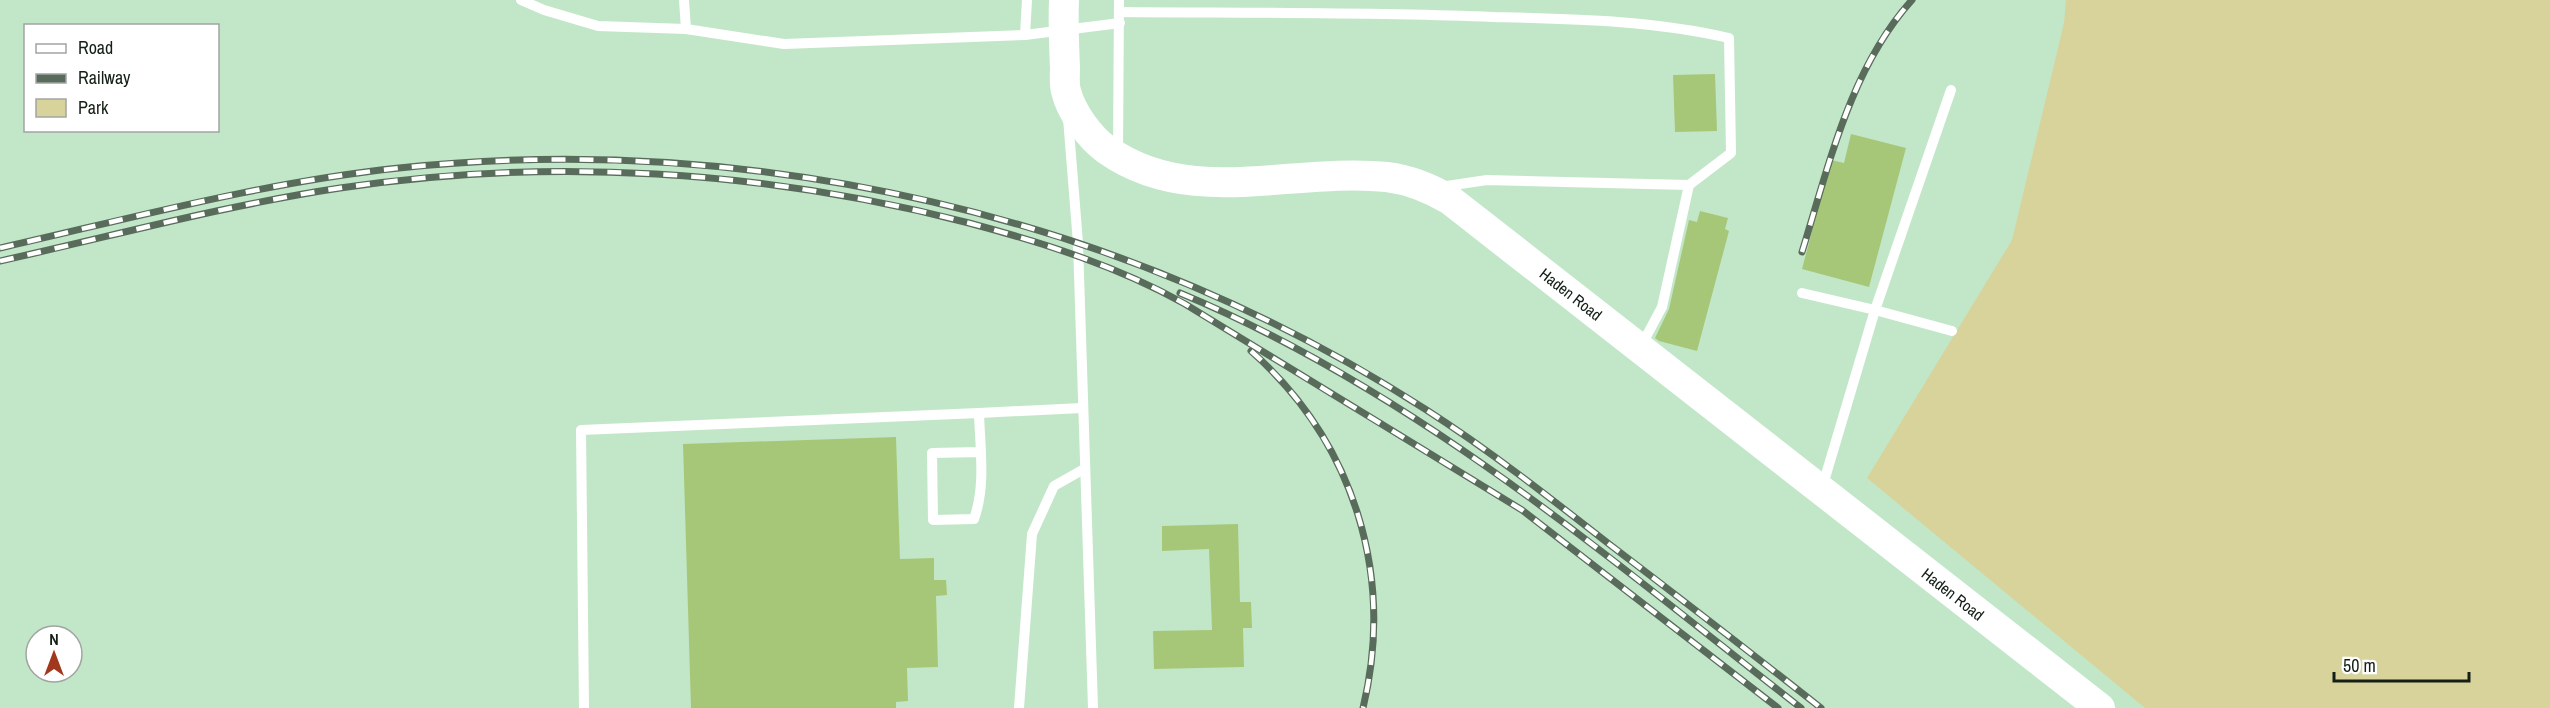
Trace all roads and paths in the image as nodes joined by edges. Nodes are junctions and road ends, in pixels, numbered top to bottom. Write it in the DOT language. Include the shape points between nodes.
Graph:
graph roads {
  1 [pos="521,0"];
  2 [pos="684,0"];
  3 [pos="1027,0"];
  4 [pos="1119,0"];
  5 [pos="1063,15"];
  6 [pos="1120,18"];
  7 [pos="686,29"];
  8 [pos="1025,34"];
  9 [pos="1951,90"];
  10 [pos="1066,91"];
  11 [pos="1118,158"];
  12 [pos="1689,185"];
  13 [pos="1431,188"];
  14 [pos="1802,292"];
  15 [pos="1875,310"];
  16 [pos="1952,331"];
  17 [pos="1640,348"];
  18 [pos="1082,408"];
  19 [pos="979,413"];
  20 [pos="980,452"];
  21 [pos="1084,470"];
  22 [pos="1821,491"];
  23 [pos="584,708"];
  24 [pos="1019,708"];
  25 [pos="1093,708"];
  26 [pos="2100,708"];
  1 -- 7 [label="lane" via="598,26"];
  2 -- 7 [label="lane"];
  3 -- 8 [label="lane"];
  4 -- 6 [label="lane"];
  5 -- 6 [label="lane"];
  5 -- 8 [label="lane"];
  5 -- 10 [label="street, Haden Road"];
  6 -- 11 [label="lane"];
  6 -- 12 [label="lane" via="1393,13 1617,21 1690,29 1729,38 1731,153"];
  7 -- 8 [label="lane" via="784,44"];
  9 -- 15 [label="lane"];
  10 -- 11 [label="street, Haden Road" via="1084,128"];
  10 -- 18 [label="lane" via="1078,243"];
  11 -- 13 [label="street, Haden Road" via="1161,176 1186,181 1362,176 1411,181"];
  12 -- 13 [label="lane" via="1487,180"];
  12 -- 17 [label="lane" via="1662,307"];
  13 -- 17 [label="street, Haden Road"];
  14 -- 15 [label="lane"];
  15 -- 16 [label="lane"];
  15 -- 22 [label="lane"];
  17 -- 22 [label="street, Haden Road"];
  18 -- 19 [label="lane"];
  18 -- 21 [label="lane"];
  19 -- 20 [label="lane"];
  19 -- 23 [label="lane" via="581,430"];
  20 -- 20 [label="lane" via="981,501 974,519 933,520 932,453"];
  21 -- 24 [label="lane" via="1054,486 1032,534"];
  21 -- 25 [label="lane"];
  22 -- 26 [label="street, Haden Road"];
}
